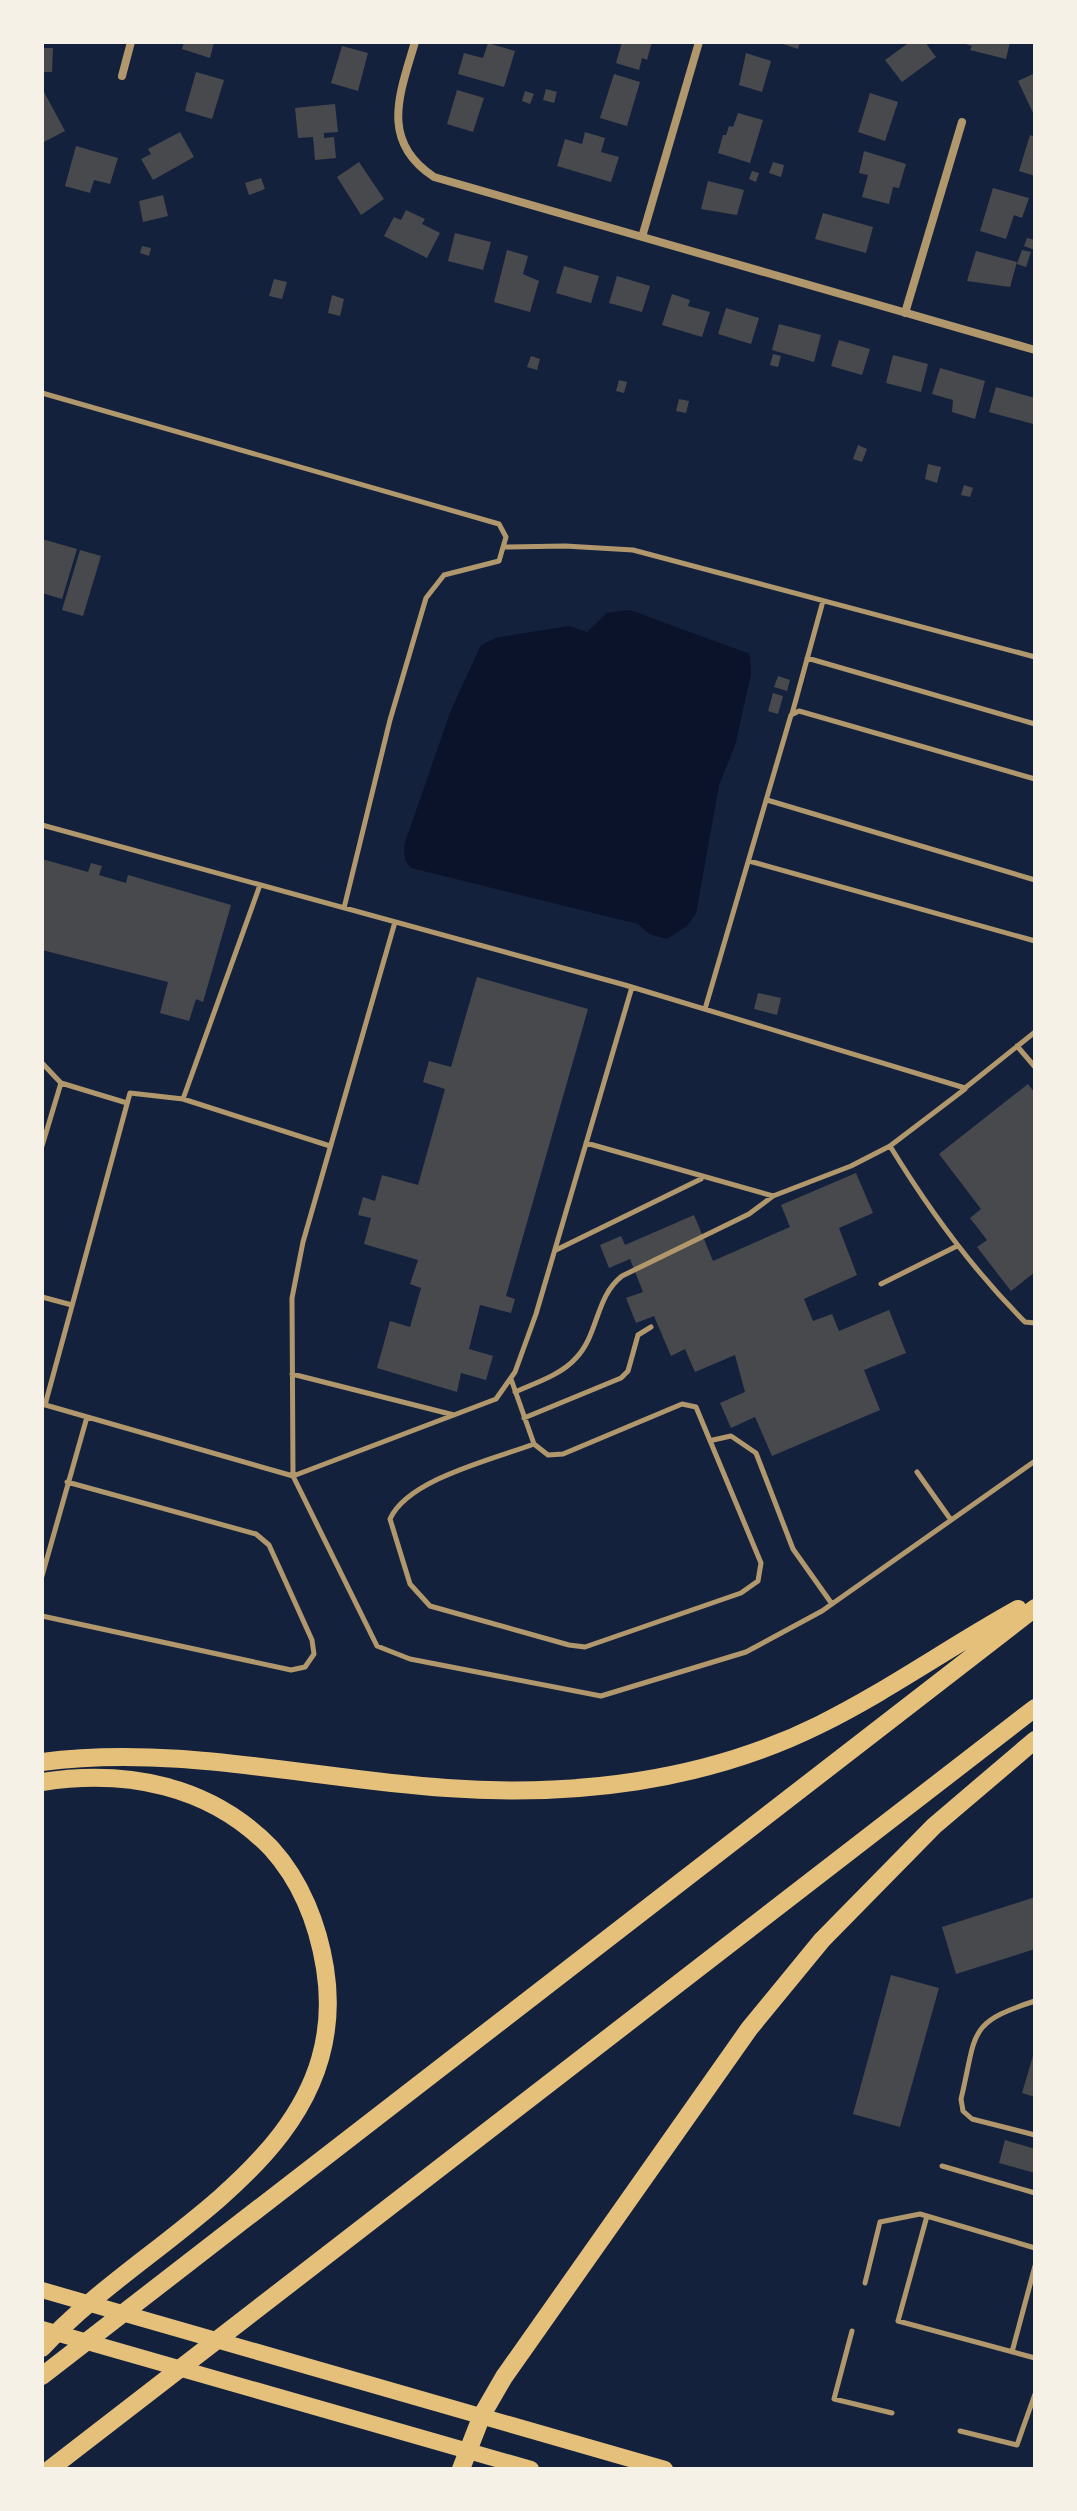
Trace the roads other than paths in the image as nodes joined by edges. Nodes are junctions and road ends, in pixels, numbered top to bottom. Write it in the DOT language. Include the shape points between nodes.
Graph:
graph roads {
  1 [pos="131,42"];
  2 [pos="415,42"];
  3 [pos="699,42"];
  4 [pos="122,76"];
  5 [pos="962,122"];
  6 [pos="642,237"];
  7 [pos="905,313"];
  8 [pos="1035,350"];
  9 [pos="42,393"];
  10 [pos="505,547"];
  11 [pos="823,601"];
  12 [pos="1035,657"];
  13 [pos="807,658"];
  14 [pos="791,715"];
  15 [pos="1035,724"];
  16 [pos="1035,779"];
  17 [pos="767,800"];
  18 [pos="42,825"];
  19 [pos="749,861"];
  20 [pos="1035,880"];
  21 [pos="260,885"];
  22 [pos="344,908"];
  23 [pos="395,922"];
  24 [pos="1035,941"];
  25 [pos="632,987"];
  26 [pos="705,1009"];
  27 [pos="1035,1032"];
  28 [pos="1017,1046"];
  29 [pos="42,1063"];
  30 [pos="1035,1067"];
  31 [pos="61,1083"];
  32 [pos="965,1088"];
  33 [pos="183,1099"];
  34 [pos="127,1103"];
  35 [pos="586,1143"];
  36 [pos="42,1146"];
  37 [pos="330,1146"];
  38 [pos="890,1146"];
  39 [pos="702,1179"];
  40 [pos="773,1196"];
  41 [pos="957,1246"];
  42 [pos="555,1250"];
  43 [pos="881,1284"];
  44 [pos="42,1297"];
  45 [pos="72,1305"];
  46 [pos="1035,1323"];
  47 [pos="651,1327"];
  48 [pos="292,1374"];
  49 [pos="510,1378"];
  50 [pos="515,1392"];
  51 [pos="43,1405"];
  52 [pos="455,1415"];
  53 [pos="87,1417"];
  54 [pos="524,1418"];
  55 [pos="713,1440"];
  56 [pos="534,1444"];
  57 [pos="1035,1461"];
  58 [pos="917,1472"];
  59 [pos="293,1476"];
  60 [pos="67,1482"];
  61 [pos="951,1520"];
  62 [pos="42,1576"];
  63 [pos="1035,1600"];
  64 [pos="832,1604"];
  65 [pos="1035,1608"];
  66 [pos="42,1616"];
  67 [pos="1035,1708"];
  68 [pos="1035,1740"];
  69 [pos="42,1762"];
  70 [pos="42,1782"];
  71 [pos="1035,2001"];
  72 [pos="1035,2135"];
  73 [pos="942,2166"];
  74 [pos="1035,2193"];
  75 [pos="927,2216"];
  76 [pos="1035,2248"];
  77 [pos="1035,2266"];
  78 [pos="865,2283"];
  79 [pos="42,2290"];
  80 [pos="42,2329"];
  81 [pos="852,2331"];
  82 [pos="42,2348"];
  83 [pos="1012,2352"];
  84 [pos="1035,2358"];
  85 [pos="42,2376"];
  86 [pos="1035,2394"];
  87 [pos="892,2413"];
  88 [pos="482,2415"];
  89 [pos="960,2431"];
  90 [pos="468,2451"];
  91 [pos="50,2469"];
  92 [pos="461,2469"];
  93 [pos="531,2469"];
  94 [pos="665,2469"];
  1 -- 4 [label="street"];
  2 -- 6 [label="street" via="397,114 413,160 434,177 459,186"];
  3 -- 6 [label="street"];
  5 -- 7 [label="street"];
  6 -- 7 [label="street"];
  7 -- 8 [label="street"];
  9 -- 10 [label="lane" via="489,520 499,524"];
  10 -- 11 [label="lane" via="633,550"];
  10 -- 22 [label="lane" via="499,561 444,575 426,598"];
  11 -- 12 [label="lane"];
  11 -- 13 [label="lane"];
  13 -- 14 [label="lane"];
  13 -- 15 [label="lane"];
  14 -- 16 [label="lane" via="799,711"];
  14 -- 17 [label="lane"];
  17 -- 19 [label="lane"];
  17 -- 20 [label="lane"];
  18 -- 21 [label="lane"];
  19 -- 24 [label="lane"];
  19 -- 26 [label="lane"];
  21 -- 22 [label="lane"];
  21 -- 33 [label="lane"];
  22 -- 23 [label="lane"];
  23 -- 25 [label="lane"];
  23 -- 37 [label="lane"];
  25 -- 26 [label="lane"];
  25 -- 35 [label="lane"];
  26 -- 32 [label="lane"];
  27 -- 28 [label="lane"];
  28 -- 30 [label="lane"];
  28 -- 32 [label="lane"];
  29 -- 31 [label="lane"];
  31 -- 34 [label="lane"];
  31 -- 36 [label="lane"];
  32 -- 38 [label="lane"];
  33 -- 34 [label="lane" via="130,1093"];
  33 -- 37 [label="lane"];
  34 -- 45 [label="lane"];
  35 -- 39 [label="lane"];
  35 -- 42 [label="lane"];
  37 -- 48 [label="lane" via="292,1298"];
  38 -- 40 [label="lane"];
  38 -- 41 [label="lane" via="929,1212"];
  39 -- 40 [label="lane"];
  39 -- 42 [label="lane"];
  40 -- 50 [label="lane" via="749,1214 622,1276 609,1286 578,1357"];
  41 -- 43 [label="lane"];
  41 -- 46 [label="lane" via="998,1296 1025,1322"];
  42 -- 49 [label="lane"];
  44 -- 45 [label="lane"];
  45 -- 51 [label="lane"];
  47 -- 54 [label="lane" via="638,1335 621,1378"];
  48 -- 52 [label="lane"];
  48 -- 59 [label="lane"];
  49 -- 50 [label="lane"];
  49 -- 52 [label="lane" via="496,1399"];
  50 -- 54 [label="lane"];
  51 -- 53 [label="lane"];
  52 -- 59 [label="lane"];
  53 -- 59 [label="lane"];
  53 -- 60 [label="lane"];
  54 -- 56 [label="lane"];
  55 -- 56 [label="lane" via="696,1407 682,1404 563,1454 548,1455"];
  55 -- 56 [label="lane" via="761,1563 758,1581 741,1593 585,1647 430,1606 410,1584 390,1519 396,1505 414,1490"];
  55 -- 64 [label="lane" via="731,1436 756,1453 793,1549"];
  57 -- 61 [label="lane"];
  58 -- 61 [label="lane"];
  59 -- 64 [label="lane" via="377,1646 410,1659 601,1696 746,1652"];
  60 -- 62 [label="lane"];
  60 -- 66 [label="lane" via="256,1534 269,1545 314,1654 305,1667 291,1670"];
  61 -- 64 [label="lane"];
  63 -- 69 [label="highway" via="819,1725 752,1753 613,1785 559,1791 446,1788 134,1756"];
  65 -- 85 [label="highway"];
  67 -- 91 [label="highway"];
  68 -- 88 [label="highway" via="934,1826 822,1940 731,2054"];
  70 -- 82 [label="highway" via="93,1777 148,1781 200,1798 246,1825 278,1856 301,1893 320,1941 327,1998 314,2076 297,2113 270,2148"];
  71 -- 72 [label="lane" via="983,2023 961,2099 963,2111 972,2119"];
  73 -- 74 [label="lane"];
  75 -- 76 [label="lane"];
  75 -- 78 [label="lane" via="880,2222"];
  75 -- 83 [label="lane" via="898,2321"];
  77 -- 83 [label="lane"];
  79 -- 88 [label="main road"];
  80 -- 90 [label="main road"];
  81 -- 87 [label="lane" via="834,2399"];
  83 -- 84 [label="lane"];
  86 -- 89 [label="lane" via="1017,2445"];
  88 -- 90 [label="highway"];
  88 -- 94 [label="main road"];
  90 -- 92 [label="highway"];
  90 -- 93 [label="main road"];
}
